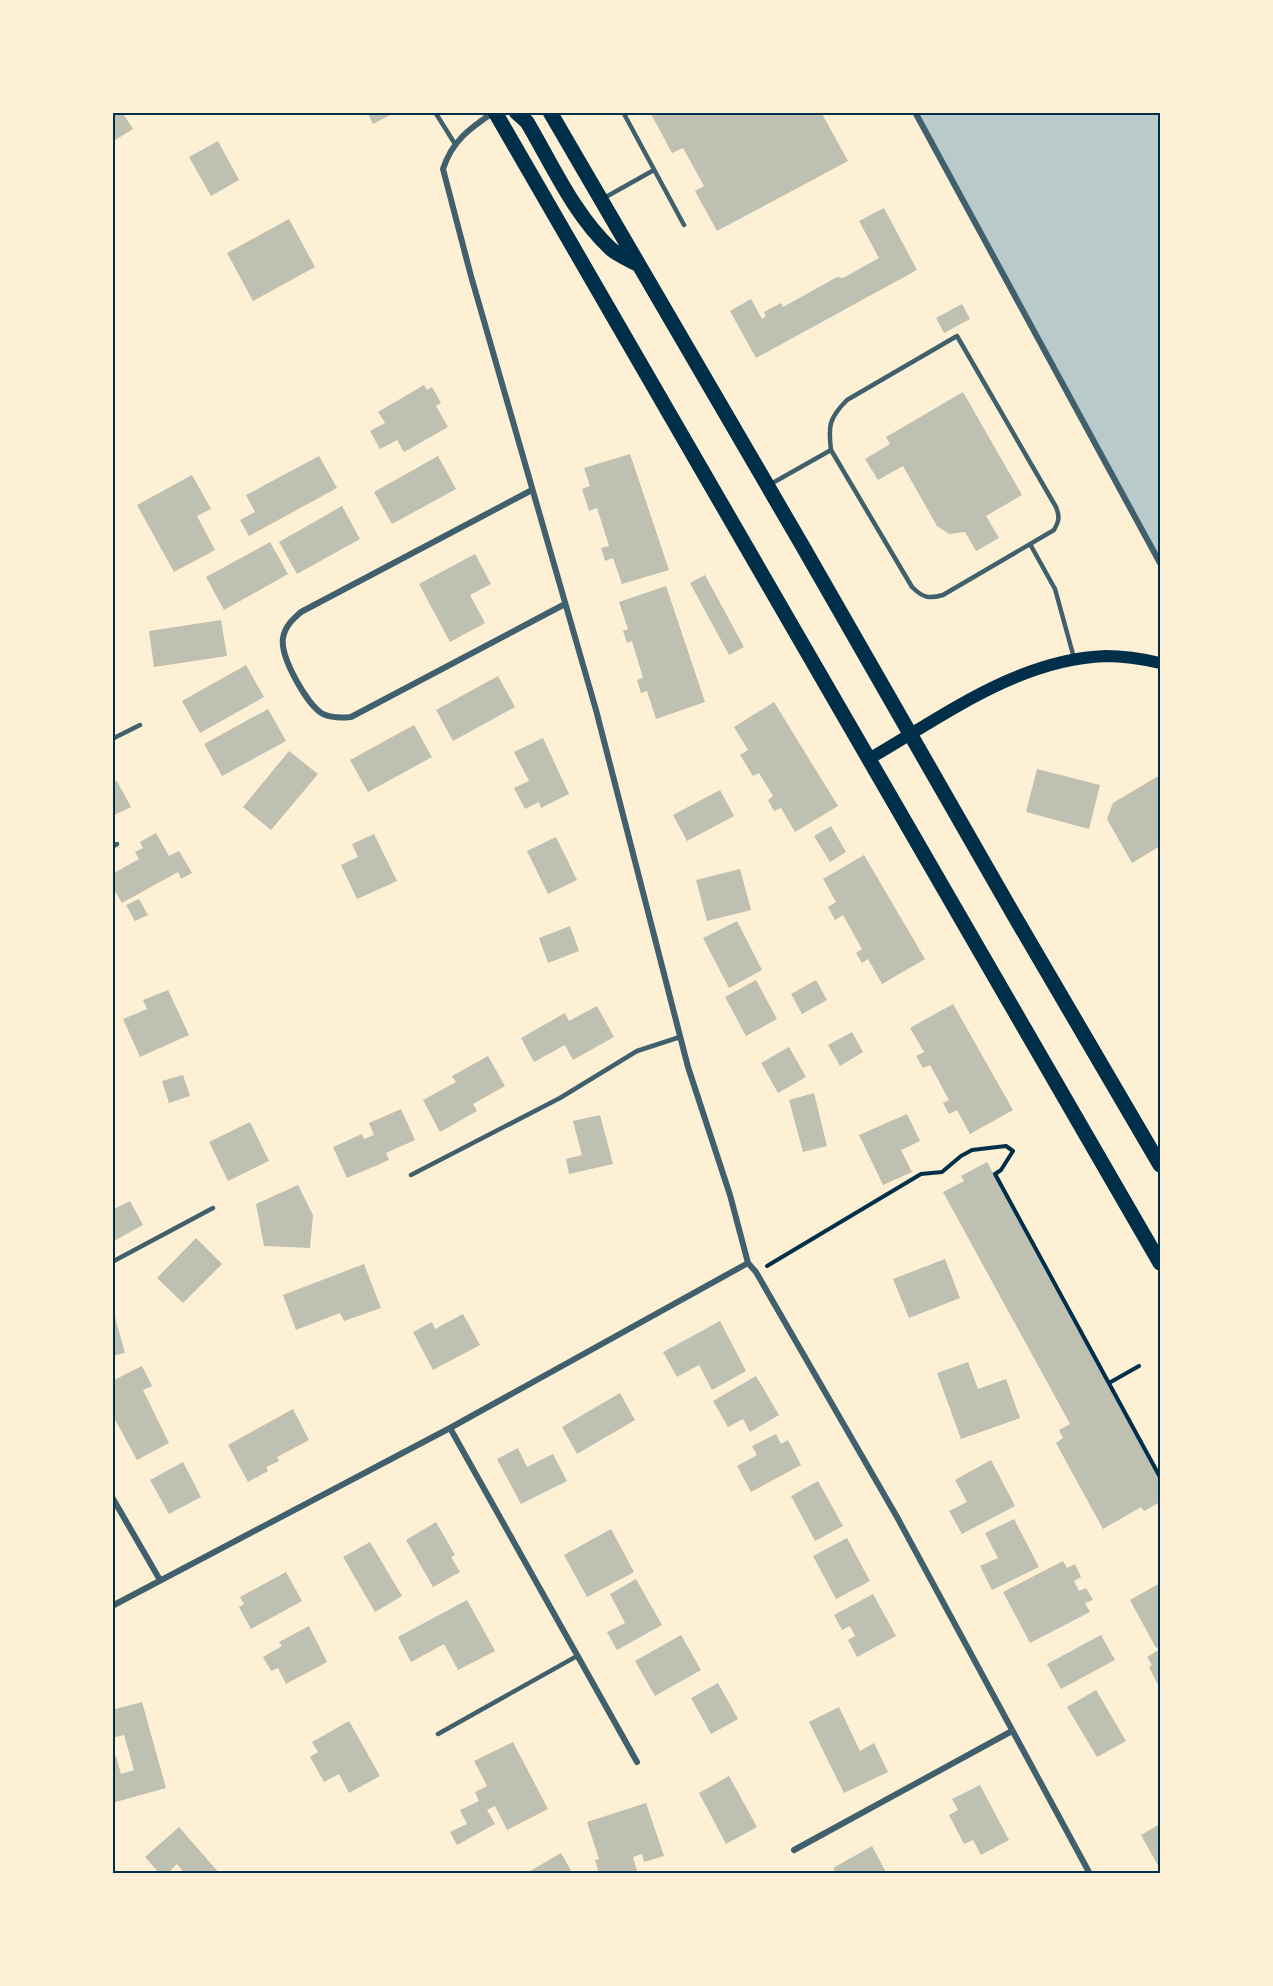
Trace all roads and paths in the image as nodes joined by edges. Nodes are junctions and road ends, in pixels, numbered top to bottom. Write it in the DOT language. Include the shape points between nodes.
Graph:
graph roads {
  1 [pos="435,112"];
  2 [pos="494,112"];
  3 [pos="516,112"];
  4 [pos="550,112"];
  5 [pos="623,112"];
  6 [pos="915,112"];
  7 [pos="455,144"];
  8 [pos="654,170"];
  9 [pos="601,199"];
  10 [pos="684,225"];
  11 [pos="639,265"];
  12 [pos="831,450"];
  13 [pos="766,486"];
  14 [pos="532,490"];
  15 [pos="1030,544"];
  16 [pos="1161,563"];
  17 [pos="565,604"];
  18 [pos="1075,660"];
  19 [pos="1161,663"];
  20 [pos="140,725"];
  21 [pos="911,735"];
  22 [pos="112,739"];
  23 [pos="869,759"];
  24 [pos="680,1037"];
  25 [pos="1161,1165"];
  26 [pos="411,1175"];
  27 [pos="213,1208"];
  28 [pos="112,1262"];
  29 [pos="748,1263"];
  30 [pos="1161,1263"];
  31 [pos="756,1272"];
  32 [pos="1140,1366"];
  33 [pos="1109,1383"];
  34 [pos="450,1428"];
  35 [pos="1161,1477"];
  36 [pos="112,1497"];
  37 [pos="160,1580"];
  38 [pos="112,1606"];
  39 [pos="578,1656"];
  40 [pos="1012,1731"];
  41 [pos="438,1734"];
  42 [pos="637,1762"];
  43 [pos="794,1850"];
  44 [pos="1090,1874"];
  1 -- 7 [label="lane"];
  2 -- 7 [label="street"];
  2 -- 23 [label="main road"];
  3 -- 11 [label="main road" via="527,122 593,229 612,250"];
  4 -- 9 [label="main road"];
  5 -- 8 [label="lane"];
  6 -- 16 [label="street"];
  7 -- 14 [label="street" via="443,169"];
  8 -- 9 [label="lane"];
  8 -- 10 [label="lane"];
  9 -- 11 [label="main road"];
  11 -- 13 [label="main road"];
  12 -- 13 [label="lane"];
  12 -- 15 [label="lane" via="920,595 931,599 944,595"];
  12 -- 15 [label="lane" via="829,430 834,413 847,400 957,336 1059,516 1054,530"];
  13 -- 21 [label="main road"];
  14 -- 17 [label="street"];
  14 -- 17 [label="street" via="301,612 289,624 283,638 284,654 314,707 324,715 351,717"];
  15 -- 18 [label="lane" via="1055,589"];
  17 -- 24 [label="street"];
  18 -- 19 [label="main road" via="1107,656"];
  18 -- 21 [label="main road" via="1010,679"];
  20 -- 22 [label="lane"];
  21 -- 23 [label="main road"];
  21 -- 25 [label="main road"];
  23 -- 30 [label="main road"];
  24 -- 26 [label="lane" via="637,1051 560,1098"];
  24 -- 29 [label="street"];
  27 -- 28 [label="lane"];
  29 -- 31 [label="street"];
  29 -- 34 [label="street"];
  31 -- 33 [label="path" via="921,1174 942,1172 972,1150 1006,1146 1013,1151 996,1174"];
  31 -- 40 [label="street" via="897,1517"];
  32 -- 33 [label="path"];
  33 -- 35 [label="path"];
  34 -- 37 [label="street"];
  34 -- 39 [label="street"];
  36 -- 37 [label="street"];
  37 -- 38 [label="street"];
  39 -- 41 [label="lane"];
  39 -- 42 [label="street"];
  40 -- 43 [label="street"];
  40 -- 44 [label="street"];
}
